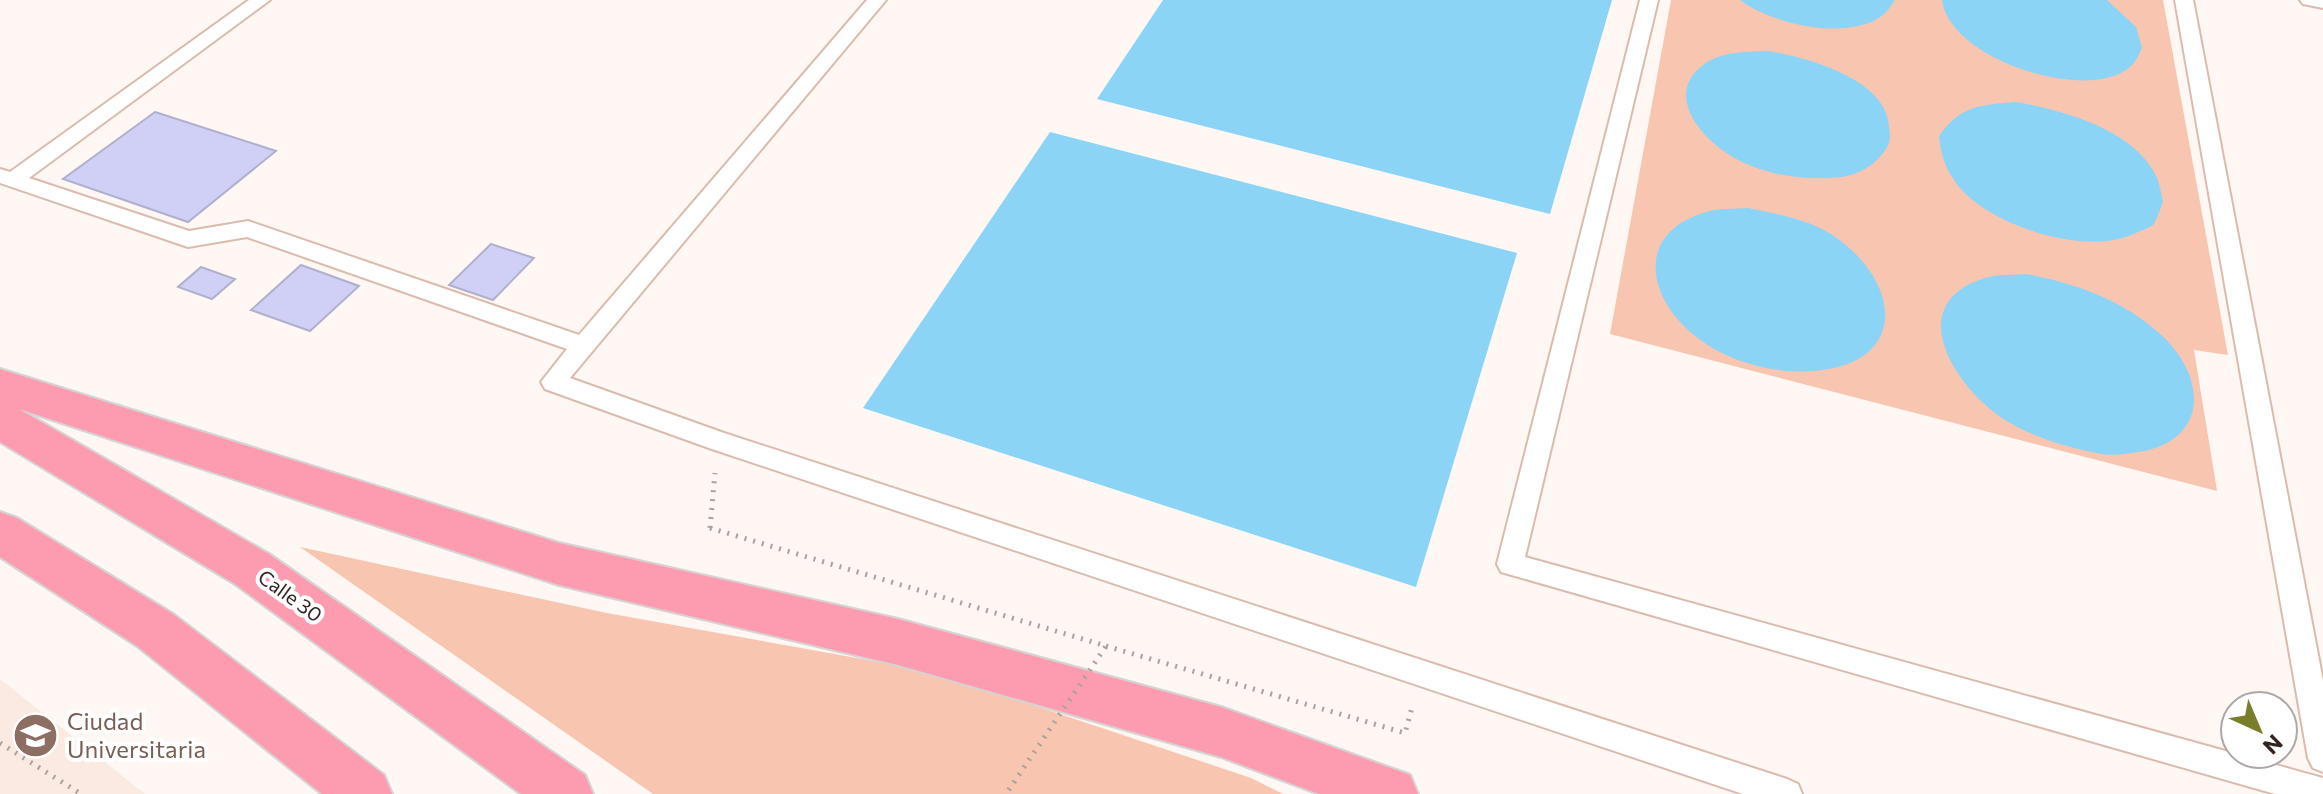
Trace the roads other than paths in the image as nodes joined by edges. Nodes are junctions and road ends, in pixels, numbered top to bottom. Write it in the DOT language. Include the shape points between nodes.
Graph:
graph roads {
  1 [pos="261,0"];
  2 [pos="877,0"];
  3 [pos="1649,0"];
  4 [pos="2184,0"];
  5 [pos="2309,0"];
  6 [pos="2323,3"];
  7 [pos="6,178"];
  8 [pos="584,346"];
  9 [pos="0,386"];
  10 [pos="0,420"];
  11 [pos="0,532"];
  12 [pos="2323,758"];
  13 [pos="2323,793"];
  14 [pos="365,794"];
  15 [pos="566,794"];
  16 [pos="1391,794"];
  17 [pos="1787,794"];
  1 -- 7 [label="lane"];
  2 -- 8 [label="lane"];
  3 -- 13 [label="lane" via="1510,564"];
  4 -- 12 [label="lane"];
  5 -- 6 [label="lane"];
  7 -- 8 [label="lane" via="188,239 248,229"];
  8 -- 17 [label="lane" via="553,382"];
  9 -- 16 [label="highway" via="559,564 898,642 1221,732"];
  10 -- 15 [label="highway, Calle 30" via="252,569"];
  11 -- 14 [label="highway" via="155,630"];
}
